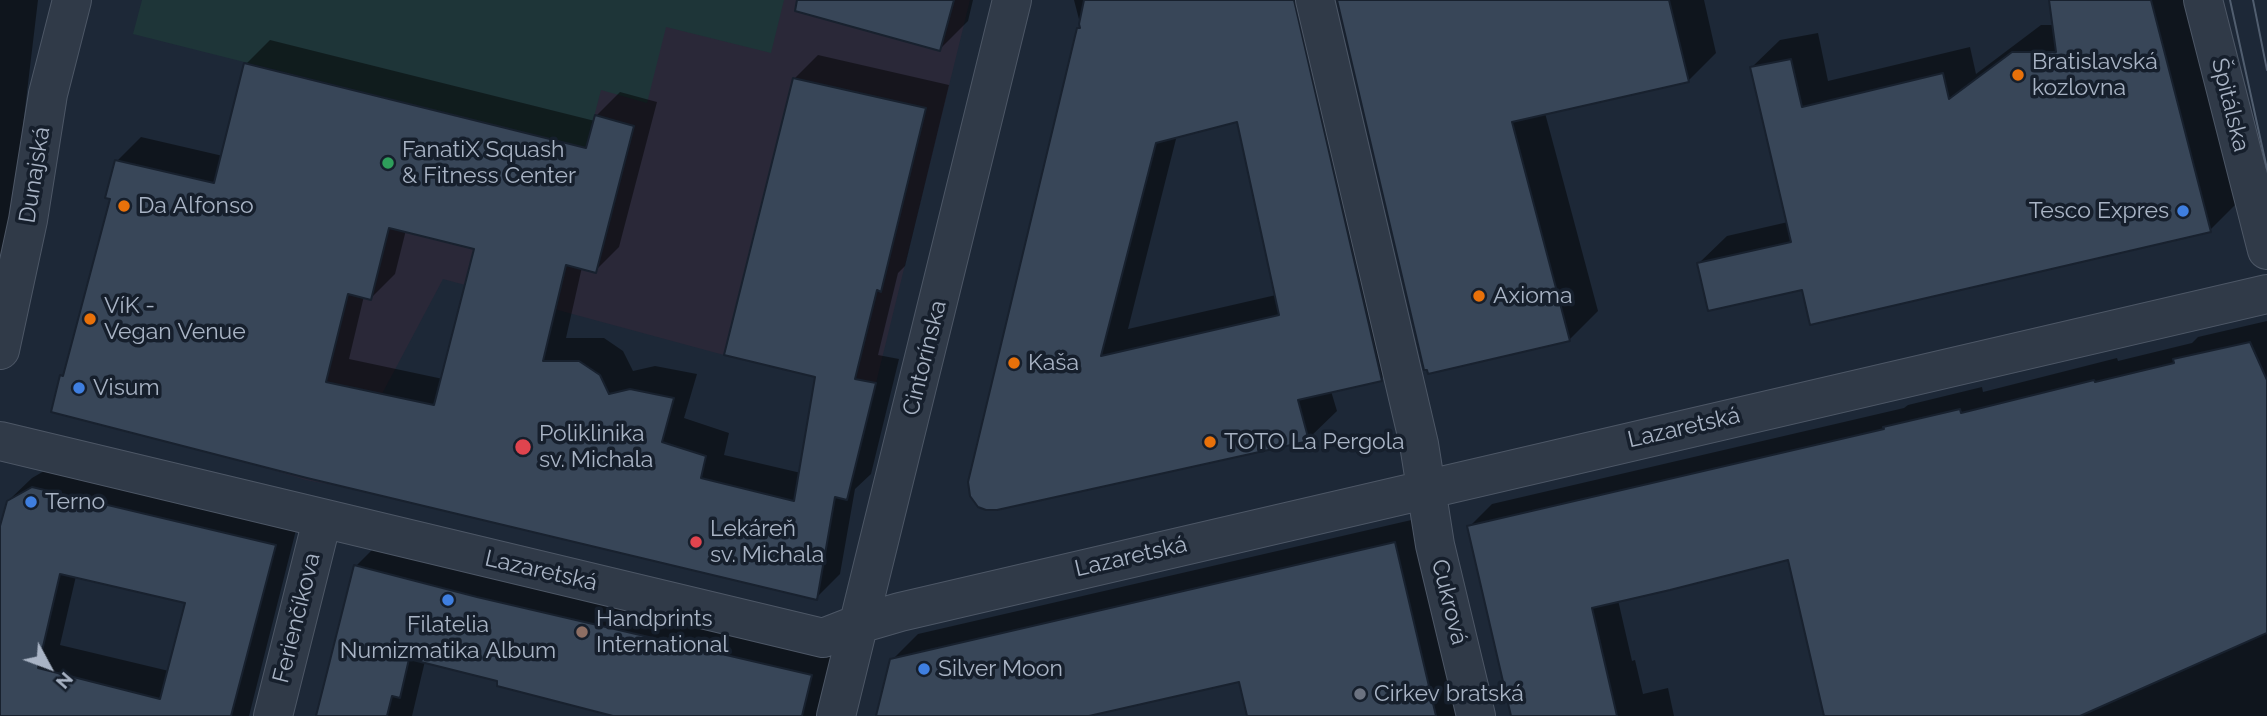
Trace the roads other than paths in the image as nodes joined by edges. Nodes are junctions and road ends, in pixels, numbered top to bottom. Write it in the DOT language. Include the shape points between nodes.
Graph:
graph roads {
  1 [pos="72,0"];
  2 [pos="1012,0"];
  3 [pos="1315,0"];
  4 [pos="2203,0"];
  5 [pos="2264,230"];
  6 [pos="2267,294"];
  7 [pos="0,350"];
  8 [pos="0,441"];
  9 [pos="1425,488"];
  10 [pos="322,520"];
  11 [pos="859,624"];
  12 [pos="273,716"];
  13 [pos="836,716"];
  14 [pos="1476,716"];
  1 -- 7 [label="street, Dunajská" via="48,94 28,220"];
  2 -- 11 [label="street, Cintorínska"];
  3 -- 9 [label="street, Cukrová" via="1419,444"];
  4 -- 5 [label="street, Špitálska"];
  6 -- 9 [label="street, Lazaretská"];
  8 -- 10 [label="street, Lazaretská"];
  9 -- 11 [label="street, Lazaretská"];
  9 -- 14 [label="street, Cukrová"];
  10 -- 11 [label="street, Lazaretská" via="823,638"];
  10 -- 12 [label="street, Ferienčíkova"];
  11 -- 13 [label="street, Cintorínska"];
}
